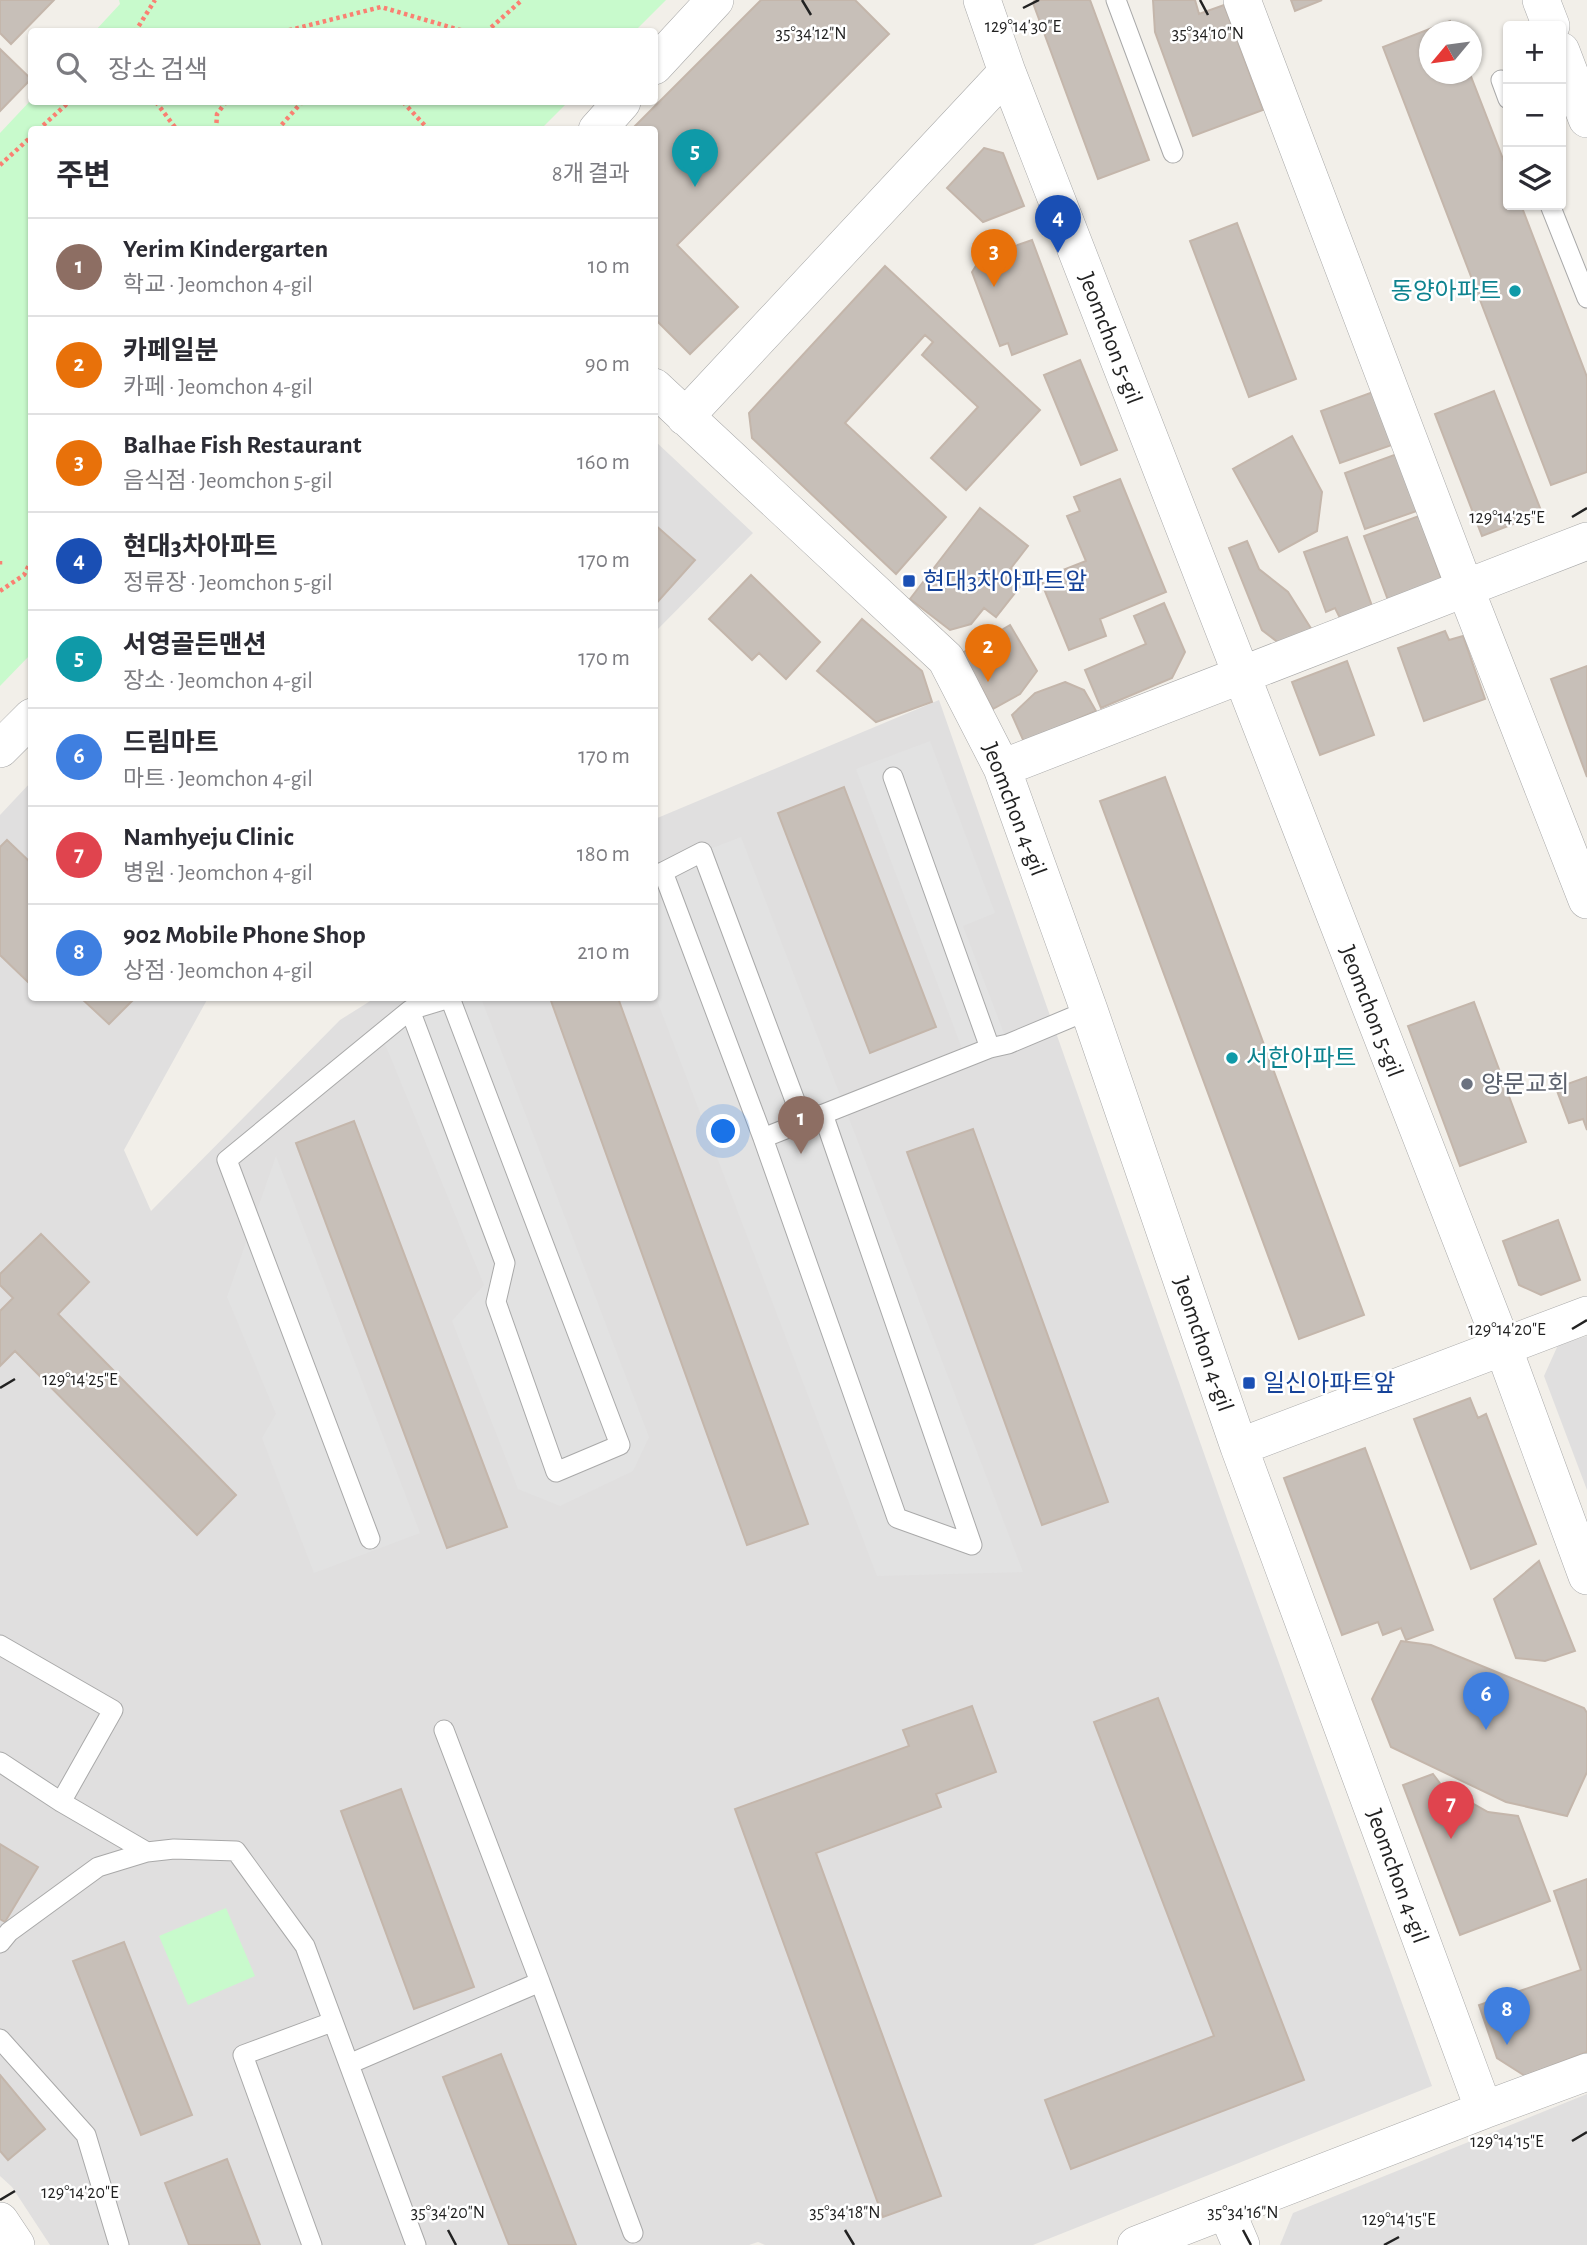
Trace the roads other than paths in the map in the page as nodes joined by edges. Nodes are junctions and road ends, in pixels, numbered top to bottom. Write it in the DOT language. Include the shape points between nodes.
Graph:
graph roads {
  1 [pos="715,0"];
  2 [pos="982,0"];
  3 [pos="1116,0"];
  4 [pos="1242,0"];
  5 [pos="1541,0"];
  6 [pos="1549,21"];
  7 [pos="658,62"];
  8 [pos="1566,64"];
  9 [pos="1007,72"];
  10 [pos="1501,80"];
  11 [pos="1503,85"];
  12 [pos="619,105"];
  13 [pos="1587,120"];
  14 [pos="601,126"];
  15 [pos="1173,153"];
  16 [pos="1552,210"];
  17 [pos="1587,298"];
  18 [pos="658,391"];
  19 [pos="685,417"];
  20 [pos="1587,541"];
  21 [pos="1465,588"];
  22 [pos="1241,675"];
  23 [pos="28,721"];
  24 [pos="0,749"];
  25 [pos="1002,768"];
  26 [pos="893,776"];
  27 [pos="659,873"];
  28 [pos="1587,900"];
  29 [pos="440,1001"];
  30 [pos="451,1001"];
  31 [pos="410,1010"];
  32 [pos="1089,1010"];
  33 [pos="990,1048"];
  34 [pos="823,1114"];
  35 [pos="803,1122"];
  36 [pos="762,1138"];
  37 [pos="1587,1315"];
  38 [pos="1503,1347"];
  39 [pos="1239,1447"];
  40 [pos="370,1539"];
  41 [pos="1587,1576"];
  42 [pos="0,1645"];
  43 [pos="444,1730"];
  44 [pos="0,1762"];
  45 [pos="61,1802"];
  46 [pos="147,1852"];
  47 [pos="0,1944"];
  48 [pos="540,1982"];
  49 [pos="332,2022"];
  50 [pos="0,2039"];
  51 [pos="349,2064"];
  52 [pos="1587,2072"];
  53 [pos="1484,2110"];
  54 [pos="1226,2210"];
  55 [pos="0,2221"];
  56 [pos="633,2233"];
  57 [pos="16,2245"];
  58 [pos="119,2245"];
  59 [pos="312,2245"];
  60 [pos="416,2245"];
  61 [pos="1136,2245"];
  62 [pos="1241,2245"];
  1 -- 7 [label="street"];
  2 -- 9 [label="street, Jeomchon 5-gil"];
  3 -- 15 [label="lane"];
  4 -- 21 [label="street"];
  5 -- 6 [label="street"];
  8 -- 13 [label="street"];
  9 -- 19 [label="street"];
  9 -- 22 [label="street, Jeomchon 5-gil"];
  10 -- 11 [label="lane"];
  12 -- 14 [label="street"];
  16 -- 17 [label="lane"];
  18 -- 19 [label="street, Jeomchon 4-gil"];
  19 -- 25 [label="street, Jeomchon 4-gil" via="946,659"];
  20 -- 21 [label="street"];
  21 -- 22 [label="street"];
  21 -- 28 [label="street"];
  22 -- 25 [label="street"];
  22 -- 38 [label="street, Jeomchon 5-gil"];
  23 -- 24 [label="street"];
  25 -- 32 [label="street, Jeomchon 4-gil"];
  26 -- 33 [label="lane"];
  27 -- 35 [label="lane" via="702,852"];
  27 -- 36 [label="lane"];
  29 -- 31 [label="lane"];
  30 -- 31 [label="lane" via="620,1445 556,1472 496,1302 505,1263"];
  31 -- 40 [label="lane" via="228,1160"];
  32 -- 33 [label="lane"];
  32 -- 39 [label="street, Jeomchon 4-gil"];
  33 -- 34 [label="lane"];
  34 -- 35 [label="lane"];
  34 -- 36 [label="lane" via="972,1545 897,1518"];
  35 -- 36 [label="lane"];
  37 -- 38 [label="street"];
  38 -- 39 [label="street"];
  38 -- 41 [label="street, Jeomchon 5-gil"];
  39 -- 53 [label="street, Jeomchon 4-gil"];
  42 -- 45 [label="lane" via="113,1710"];
  43 -- 48 [label="lane"];
  44 -- 45 [label="lane"];
  45 -- 46 [label="lane"];
  46 -- 47 [label="lane" via="98,1867 9,1932"];
  46 -- 49 [label="lane" via="236,1851 305,1946"];
  48 -- 51 [label="lane"];
  48 -- 56 [label="lane"];
  49 -- 51 [label="lane"];
  49 -- 59 [label="lane" via="243,2056"];
  50 -- 58 [label="lane" via="86,2135"];
  51 -- 60 [label="lane"];
  52 -- 53 [label="street"];
  53 -- 54 [label="street"];
  54 -- 61 [label="street"];
  54 -- 62 [label="street"];
  55 -- 57 [label="street"];
}
